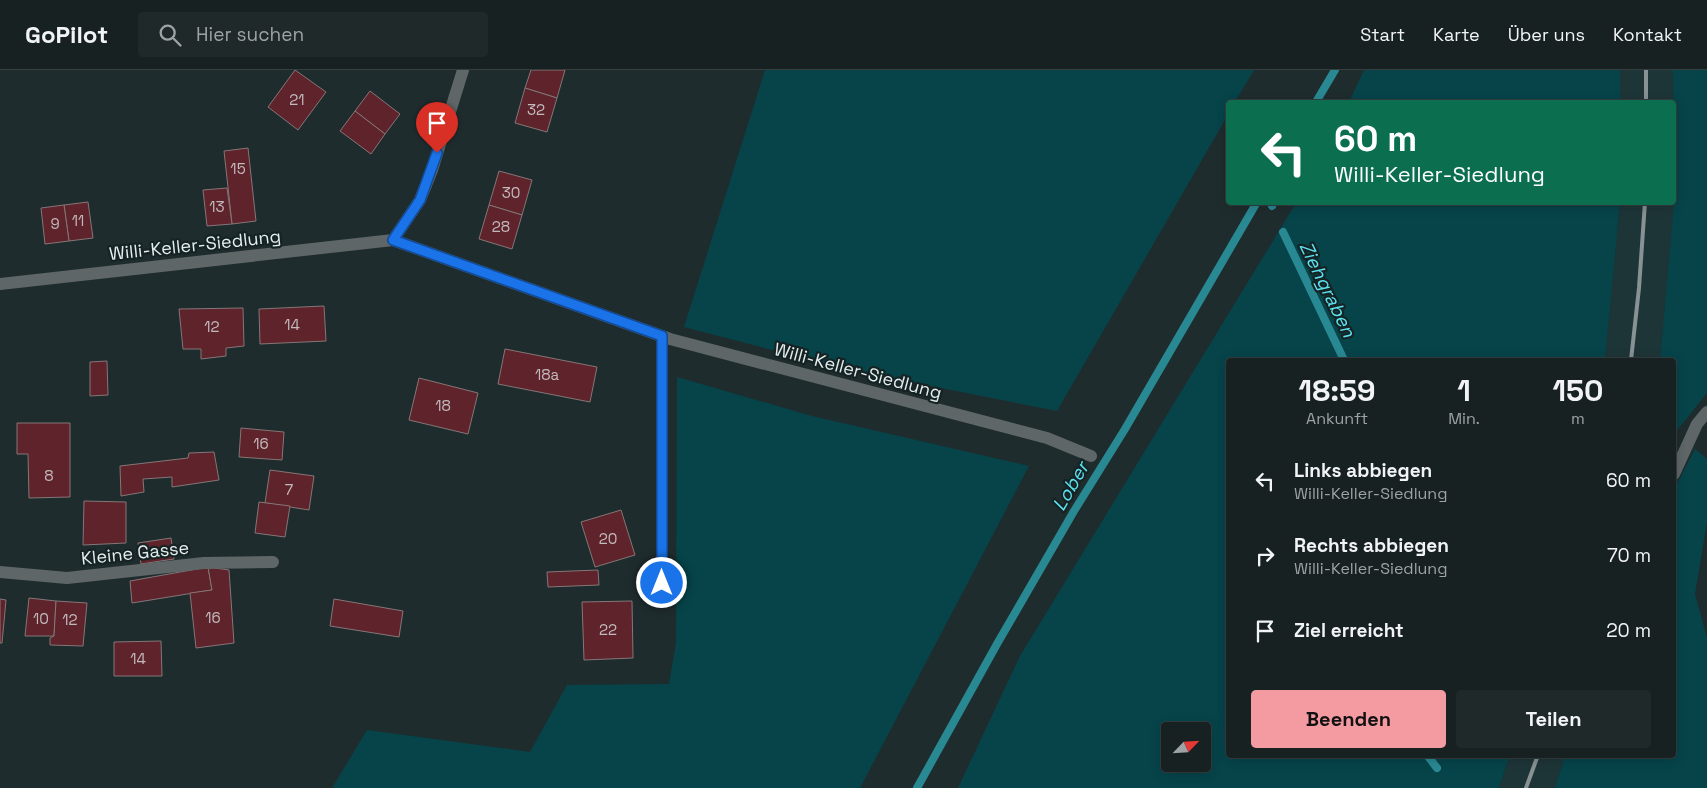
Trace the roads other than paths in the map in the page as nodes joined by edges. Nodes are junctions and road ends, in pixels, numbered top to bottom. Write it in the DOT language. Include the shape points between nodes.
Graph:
graph roads {
  1 [pos="463,70"];
  2 [pos="393,240"];
  3 [pos="0,284"];
  4 [pos="662,336"];
  5 [pos="1707,412"];
  6 [pos="1091,456"];
  7 [pos="1676,470"];
  8 [pos="273,562"];
  9 [pos="0,572"];
  10 [pos="662,583"];
  1 -- 2 [label="street" via="420,200"];
  2 -- 3 [label="street, Willi-Keller-Siedlung"];
  2 -- 4 [label="street, Willi-Keller-Siedlung"];
  4 -- 6 [label="street, Willi-Keller-Siedlung" via="1046,438"];
  4 -- 10 [label="street"];
  5 -- 7 [label="street" via="1697,424"];
  8 -- 9 [label="street, Kleine Gasse" via="204,563 67,578"];
}
